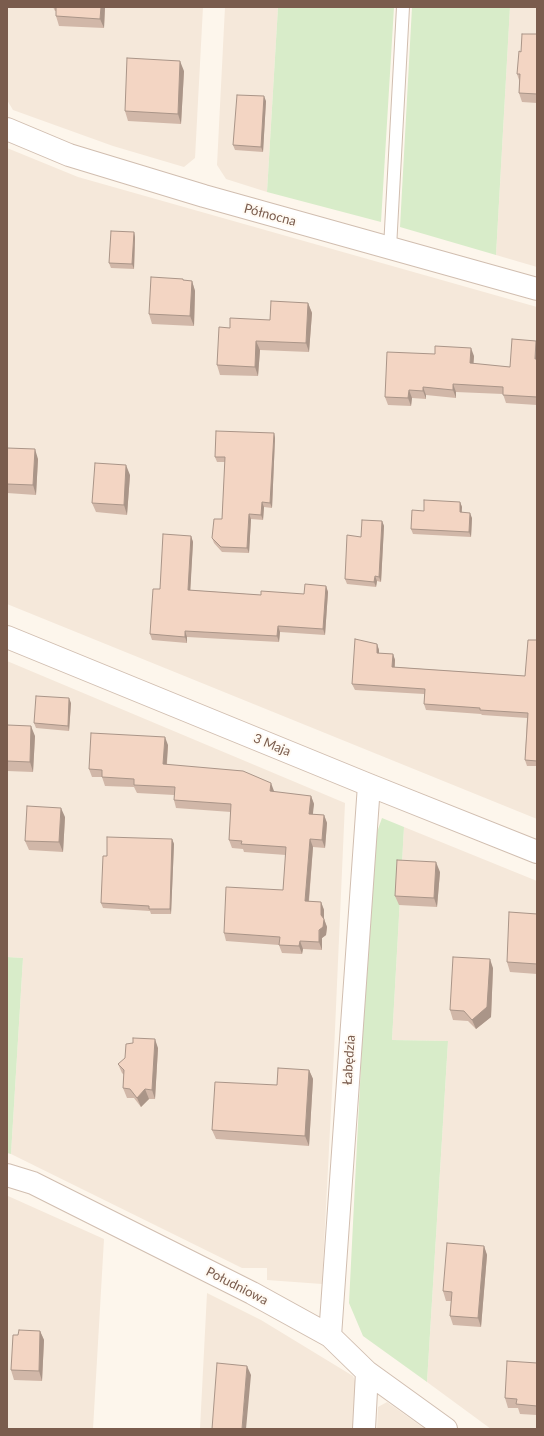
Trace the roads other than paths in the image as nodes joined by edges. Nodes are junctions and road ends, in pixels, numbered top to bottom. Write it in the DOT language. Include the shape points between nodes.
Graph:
graph roads {
  1 [pos="403,7"];
  2 [pos="7,130"];
  3 [pos="390,248"];
  4 [pos="537,289"];
  5 [pos="7,637"];
  6 [pos="369,785"];
  7 [pos="537,852"];
  8 [pos="7,1175"];
  9 [pos="330,1336"];
  10 [pos="367,1372"];
  11 [pos="364,1429"];
  12 [pos="446,1429"];
  1 -- 3 [label="lane"];
  2 -- 3 [label="street, Północna" via="69,155"];
  3 -- 4 [label="street, Północna"];
  5 -- 6 [label="street, 3 Maja"];
  6 -- 7 [label="street, 3 Maja"];
  6 -- 9 [label="street, Łabędzia"];
  8 -- 9 [label="street, Południowa" via="33,1183 252,1293"];
  9 -- 10 [label="street, Południowa"];
  10 -- 11 [label="street"];
  10 -- 12 [label="street, Południowa"];
}
